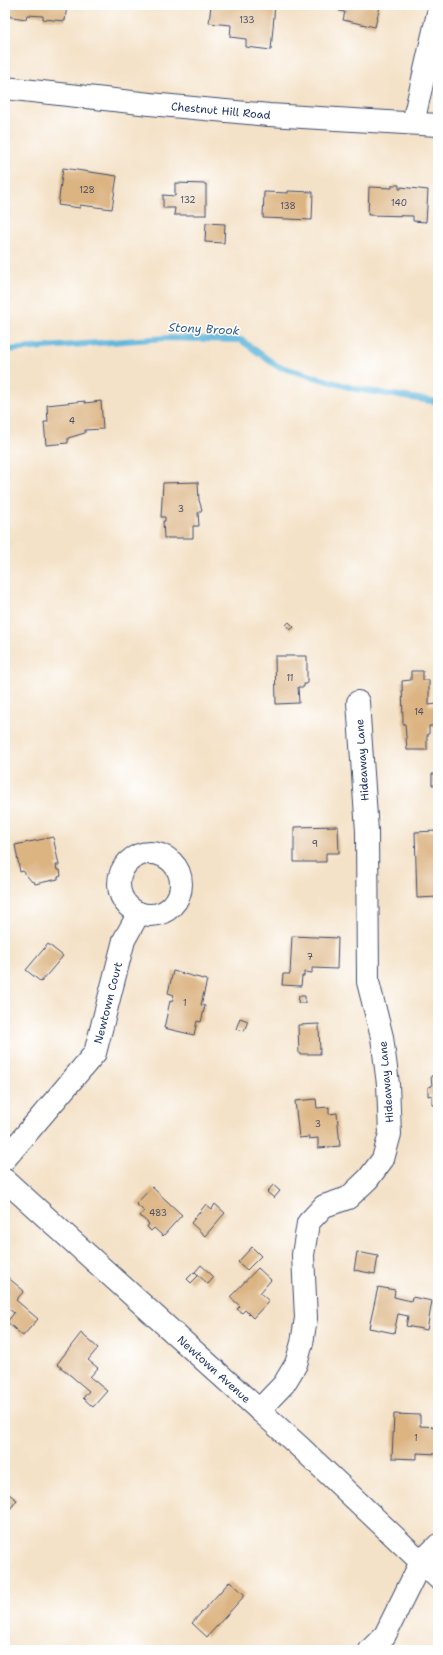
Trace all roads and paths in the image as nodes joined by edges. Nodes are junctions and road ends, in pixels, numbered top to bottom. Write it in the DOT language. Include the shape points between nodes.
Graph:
graph roads {
  1 [pos="438,13"];
  2 [pos="5,88"];
  3 [pos="413,123"];
  4 [pos="438,125"];
  5 [pos="358,702"];
  6 [pos="139,913"];
  7 [pos="5,1159"];
  8 [pos="5,1180"];
  9 [pos="259,1410"];
  10 [pos="438,1545"];
  11 [pos="421,1562"];
  12 [pos="438,1578"];
  13 [pos="370,1650"];
  1 -- 3 [label="street"];
  2 -- 3 [label="street, Chestnut Hill Road" via="254,114"];
  3 -- 4 [label="street, Chestnut Hill Road"];
  5 -- 9 [label="street, Hideaway Lane" via="367,831 368,982 382,1037 388,1084 390,1134 383,1159 368,1179 348,1198 324,1206 308,1223 303,1255 306,1318 302,1343 296,1364 284,1384"];
  6 -- 7 [label="street, Newtown Court" via="124,940 95,1053"];
  8 -- 9 [label="street, Newtown Avenue"];
  9 -- 11 [label="street, Newtown Avenue"];
  10 -- 11 [label="street"];
  11 -- 12 [label="street, Newtown Avenue"];
  11 -- 13 [label="street" via="385,1635"];
}
